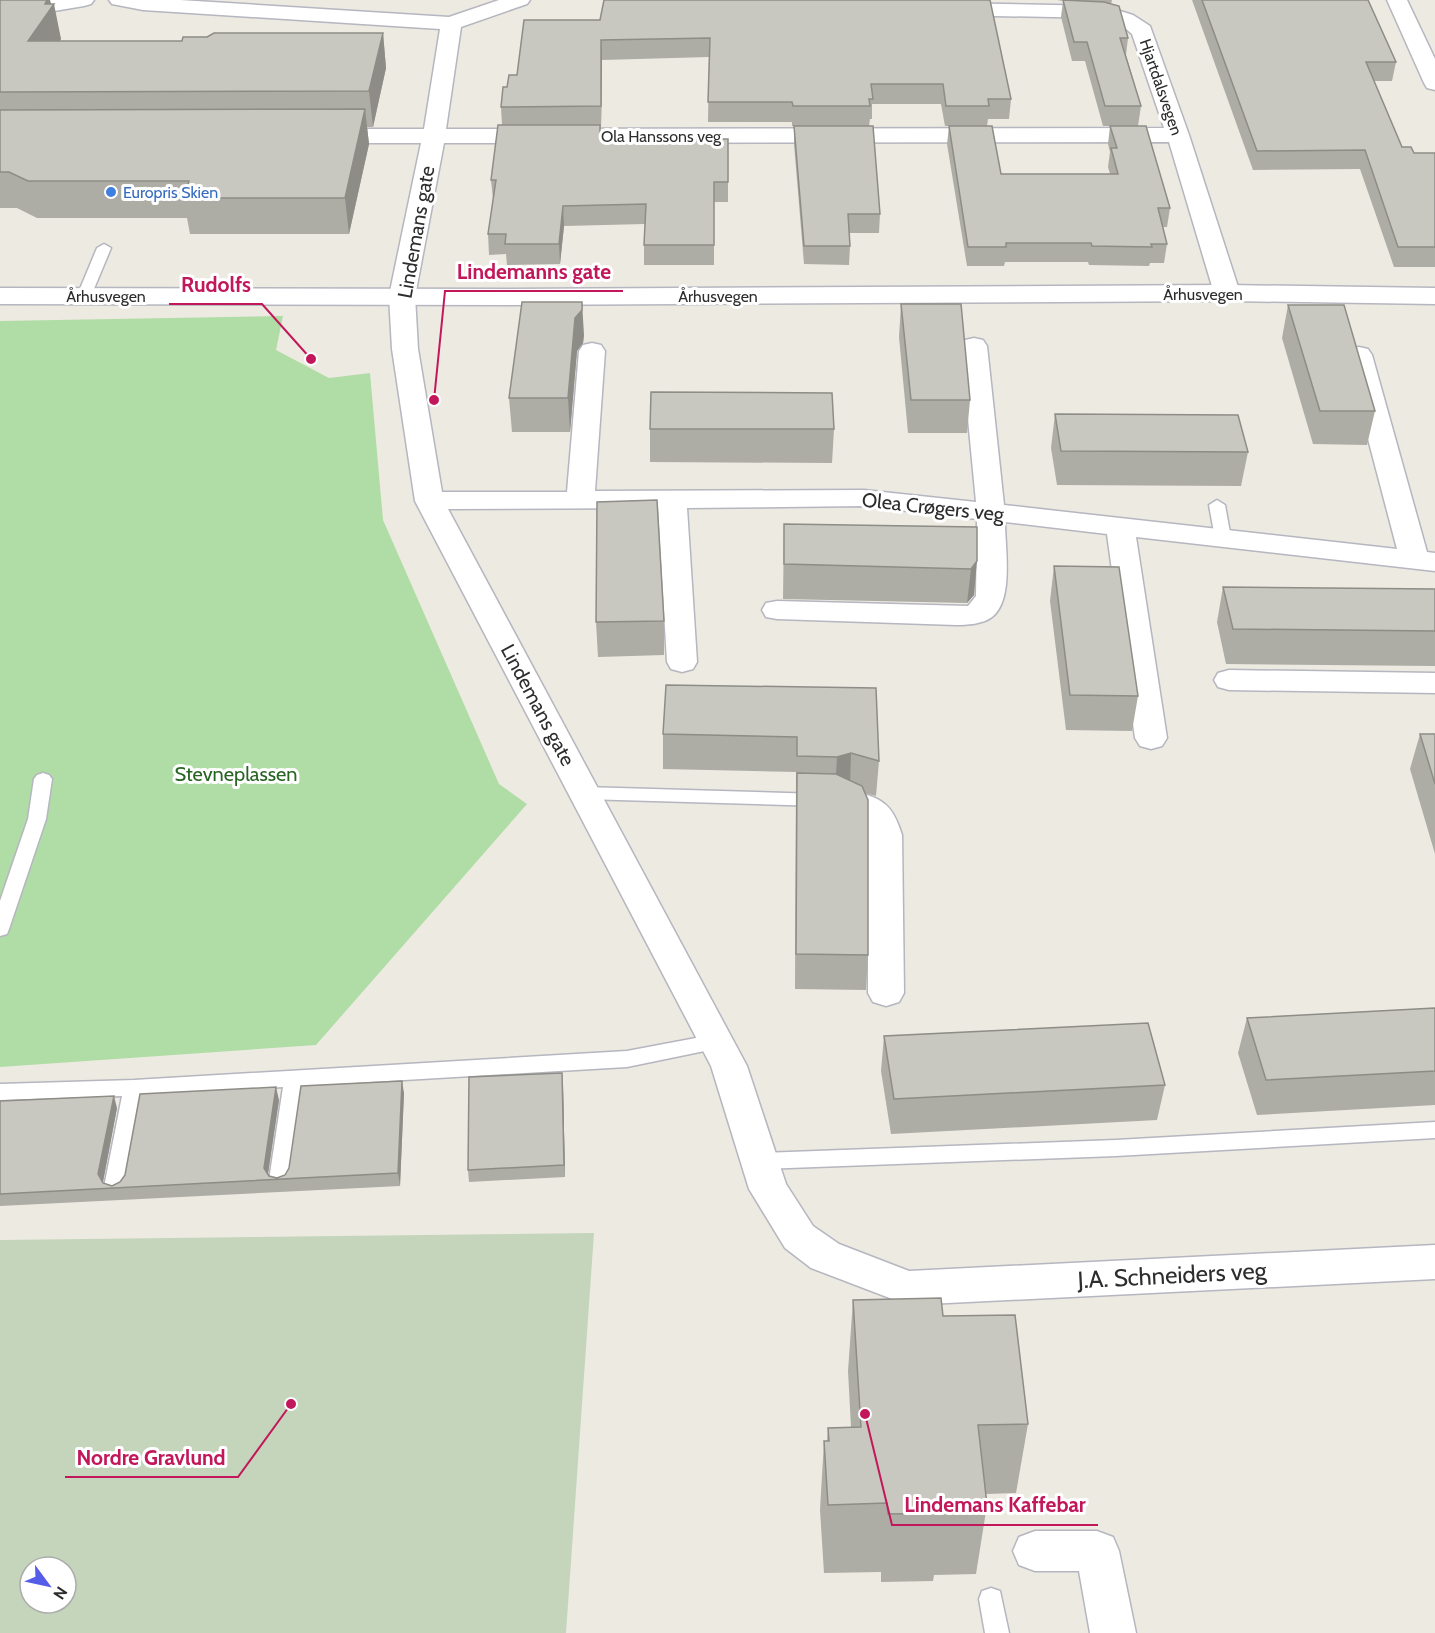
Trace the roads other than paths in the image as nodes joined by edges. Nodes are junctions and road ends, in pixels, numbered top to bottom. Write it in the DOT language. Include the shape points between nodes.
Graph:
graph roads {
  1 [pos="84,0"];
  2 [pos="119,0"];
  3 [pos="520,0"];
  4 [pos="1397,0"];
  5 [pos="930,9"];
  6 [pos="0,14"];
  7 [pos="451,23"];
  8 [pos="1435,82"];
  9 [pos="1178,135"];
  10 [pos="305,136"];
  11 [pos="434,136"];
  12 [pos="104,248"];
  13 [pos="1227,293"];
  14 [pos="0,296"];
  15 [pos="84,296"];
  16 [pos="402,296"];
  17 [pos="1435,296"];
  18 [pos="974,346"];
  19 [pos="592,351"];
  20 [pos="1359,355"];
  21 [pos="580,500"];
  22 [pos="672,500"];
  23 [pos="429,501"];
  24 [pos="1217,506"];
  25 [pos="991,513"];
  26 [pos="1120,527"];
  27 [pos="1223,538"];
  28 [pos="1425,561"];
  29 [pos="777,610"];
  30 [pos="681,662"];
  31 [pos="1229,680"];
  32 [pos="1435,683"];
  33 [pos="1151,738"];
  34 [pos="43,779"];
  35 [pos="584,794"];
  36 [pos="849,801"];
  37 [pos="0,929"];
  38 [pos="886,993"];
  39 [pos="717,1042"];
  40 [pos="294,1078"];
  41 [pos="134,1088"];
  42 [pos="0,1092"];
  43 [pos="1435,1130"];
  44 [pos="759,1161"];
  45 [pos="279,1180"];
  46 [pos="115,1187"];
  47 [pos="1435,1262"];
  48 [pos="908,1288"];
  49 [pos="1035,1551"];
  50 [pos="991,1599"];
  51 [pos="997,1633"];
  52 [pos="1113,1633"];
  1 -- 6 [label="street"];
  2 -- 7 [label="street"];
  3 -- 7 [label="street"];
  4 -- 8 [label="street"];
  5 -- 9 [label="street, Hjartdalsvegen" via="1066,9 1104,12 1126,19 1142,31"];
  7 -- 11 [label="street, Lindemans gate"];
  9 -- 11 [label="street, Ola Hanssons veg"];
  9 -- 13 [label="street, Hjartdalsvegen"];
  10 -- 11 [label="street, Ola Hanssons veg"];
  11 -- 16 [label="street, Lindemans gate"];
  12 -- 15 [label="lane"];
  13 -- 16 [label="street, Århusvegen"];
  13 -- 17 [label="street, Århusvegen"];
  14 -- 15 [label="street, Århusvegen"];
  15 -- 16 [label="street, Århusvegen"];
  16 -- 23 [label="street, Lindemans gate" via="405,349"];
  18 -- 25 [label="street"];
  19 -- 21 [label="street"];
  20 -- 28 [label="street"];
  21 -- 22 [label="street, Olea Crøgers veg"];
  21 -- 23 [label="street, Olea Crøgers veg"];
  22 -- 25 [label="street, Olea Crøgers veg" via="864,498"];
  22 -- 30 [label="street"];
  23 -- 35 [label="street, Lindemans gate"];
  24 -- 27 [label="lane"];
  25 -- 26 [label="street, Olea Crøgers veg"];
  25 -- 29 [label="street" via="991,596 979,615"];
  26 -- 27 [label="street, Olea Crøgers veg"];
  26 -- 33 [label="street"];
  27 -- 28 [label="street, Olea Crøgers veg"];
  31 -- 32 [label="street"];
  34 -- 37 [label="lane" via="38,819"];
  35 -- 36 [label="lane"];
  35 -- 39 [label="street, Lindemans gate"];
  36 -- 38 [label="street" via="880,815 885,835"];
  39 -- 40 [label="lane" via="627,1059"];
  39 -- 44 [label="street, Lindemans gate" via="729,1066"];
  40 -- 41 [label="lane"];
  40 -- 45 [label="lane"];
  41 -- 42 [label="lane"];
  41 -- 46 [label="lane"];
  43 -- 44 [label="lane" via="1116,1148"];
  44 -- 48 [label="street, Lindemans gate" via="768,1189 799,1237 825,1256"];
  47 -- 48 [label="street, J.A. Schneiders veg"];
  49 -- 52 [label="street" via="1097,1551"];
  50 -- 51 [label="lane"];
}
